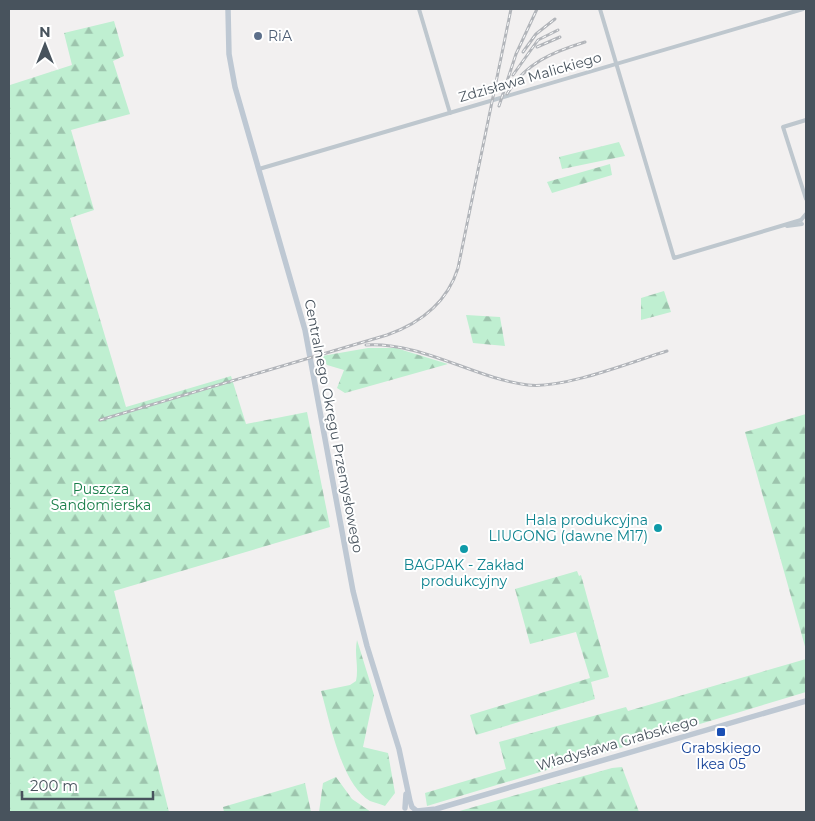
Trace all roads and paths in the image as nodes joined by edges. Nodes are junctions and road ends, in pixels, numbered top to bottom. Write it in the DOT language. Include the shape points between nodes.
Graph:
graph roads {
  1 [pos="228,9"];
  2 [pos="419,9"];
  3 [pos="600,9"];
  4 [pos="803,9"];
  5 [pos="617,63"];
  6 [pos="450,113"];
  7 [pos="806,120"];
  8 [pos="259,169"];
  9 [pos="806,199"];
  10 [pos="806,214"];
  11 [pos="803,223"];
  12 [pos="806,700"];
  13 [pos="406,809"];
  14 [pos="436,809"];
  15 [pos="418,812"];
  16 [pos="430,812"];
  1 -- 8 [label="street, Centralnego Okręgu Przemysłowego" via="232,71"];
  2 -- 6 [label="street"];
  3 -- 5 [label="street"];
  4 -- 5 [label="street"];
  5 -- 6 [label="street, Zdzisława Malickiego"];
  5 -- 11 [label="street, Zdzisława Malickiego" via="674,258"];
  6 -- 8 [label="street, Zdzisława Malickiego"];
  7 -- 9 [label="street" via="783,127"];
  8 -- 13 [label="street, Centralnego Okręgu Przemysłowego" via="305,330 352,591 399,749 407,789"];
  10 -- 11 [label="street"];
  12 -- 14 [label="street, Władysława Grabskiego"];
  13 -- 15 [label="street"];
  14 -- 15 [label="street, Władysława Grabskiego"];
  14 -- 16 [label="street, Władysława Grabskiego"];
}
